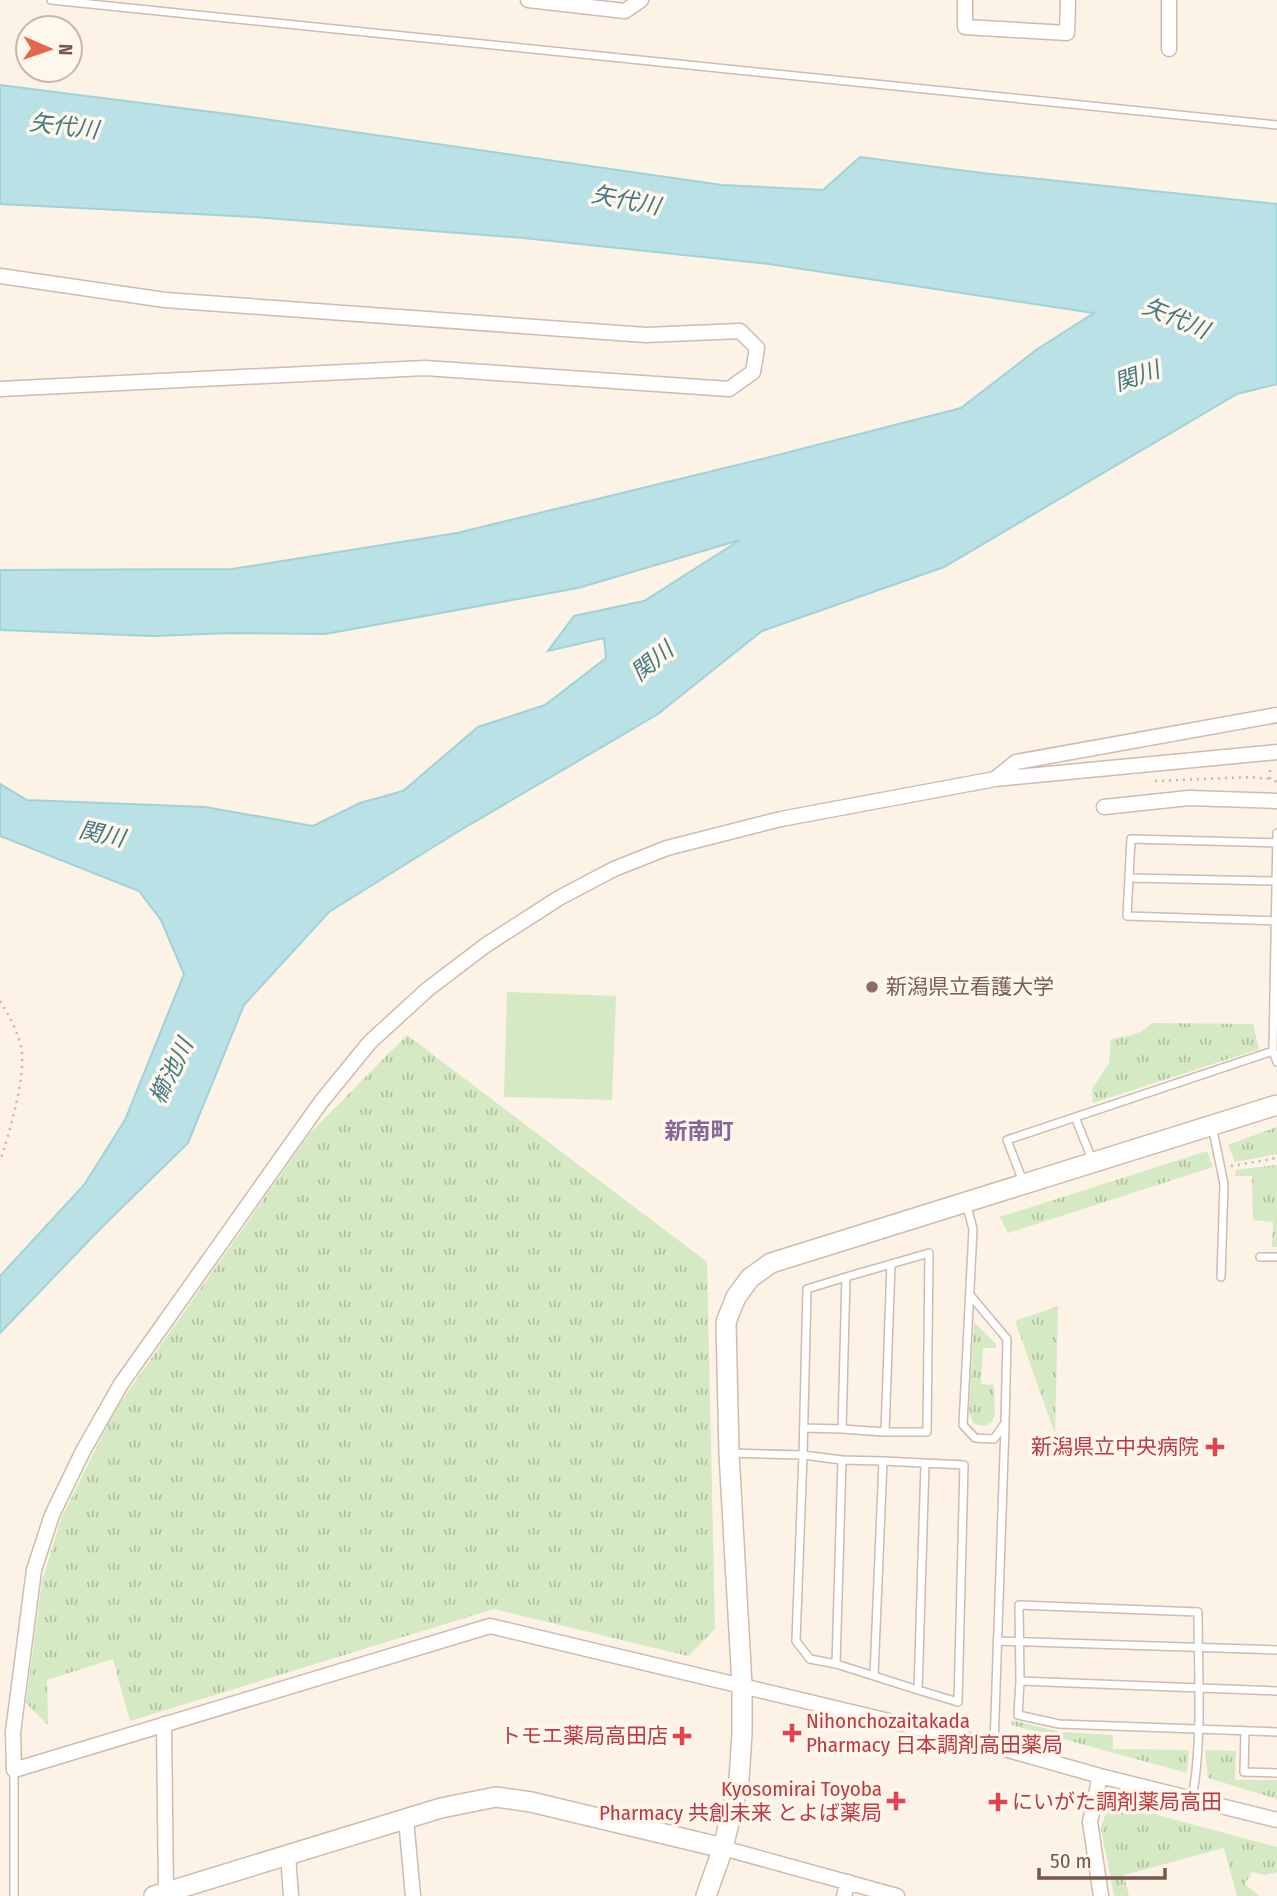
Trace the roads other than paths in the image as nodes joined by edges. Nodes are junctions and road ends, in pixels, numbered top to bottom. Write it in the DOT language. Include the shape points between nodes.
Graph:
graph roads {
  1 [pos="51,0"];
  2 [pos="528,0"];
  3 [pos="642,0"];
  4 [pos="965,0"];
  5 [pos="1068,0"];
  6 [pos="1169,0"];
  7 [pos="1169,49"];
  8 [pos="1277,125"];
  9 [pos="0,276"];
  10 [pos="0,389"];
  11 [pos="1277,715"];
  12 [pos="1277,752"];
  13 [pos="995,779"];
  14 [pos="1277,801"];
  15 [pos="1104,807"];
  16 [pos="1277,833"];
  17 [pos="1277,843"];
  18 [pos="1129,878"];
  19 [pos="1277,881"];
  20 [pos="1276,921"];
  21 [pos="1276,962"];
  22 [pos="1273,1051"];
  23 [pos="1277,1062"];
  24 [pos="1277,1105"];
  25 [pos="1076,1117"];
  26 [pos="1212,1125"];
  27 [pos="1093,1162"];
  28 [pos="1024,1184"];
  29 [pos="966,1202"];
  30 [pos="1260,1257"];
  31 [pos="1277,1257"];
  32 [pos="891,1264"];
  33 [pos="846,1277"];
  34 [pos="1221,1277"];
  35 [pos="970,1295"];
  36 [pos="1005,1423"];
  37 [pos="804,1428"];
  38 [pos="842,1429"];
  39 [pos="885,1432"];
  40 [pos="729,1453"];
  41 [pos="803,1455"];
  42 [pos="842,1460"];
  43 [pos="883,1461"];
  44 [pos="925,1464"];
  45 [pos="997,1641"];
  46 [pos="1020,1642"];
  47 [pos="1198,1648"];
  48 [pos="1277,1650"];
  49 [pos="835,1664"];
  50 [pos="874,1676"];
  51 [pos="1020,1681"];
  52 [pos="742,1685"];
  53 [pos="1198,1689"];
  54 [pos="918,1690"];
  55 [pos="1277,1691"];
  56 [pos="164,1724"];
  57 [pos="1197,1729"];
  58 [pos="1245,1731"];
  59 [pos="1277,1732"];
  60 [pos="994,1746"];
  61 [pos="14,1770"];
  62 [pos="1277,1773"];
  63 [pos="1100,1776"];
  64 [pos="1192,1799"];
  65 [pos="407,1819"];
  66 [pos="1277,1820"];
  67 [pos="723,1848"];
  68 [pos="288,1855"];
  69 [pos="846,1889"];
  70 [pos="162,1895"];
  71 [pos="14,1896"];
  72 [pos="291,1896"];
  73 [pos="413,1896"];
  74 [pos="706,1896"];
  75 [pos="897,1896"];
  76 [pos="1101,1896"];
  1 -- 8 [label="lane"];
  2 -- 3 [label="street" via="625,11"];
  4 -- 5 [label="street" via="965,27 1067,33"];
  6 -- 7 [label="street"];
  9 -- 10 [label="street" via="179,301 646,335 740,331 757,348 752,372 729,389 425,368"];
  11 -- 13 [label="street" via="1016,762"];
  12 -- 13 [label="street"];
  13 -- 61 [label="street" via="781,819 667,848 614,869 486,945 370,1042 321,1102 121,1384 52,1515 34,1570 13,1732"];
  14 -- 15 [label="street" via="1189,798"];
  16 -- 17 [label="lane"];
  17 -- 18 [label="lane" via="1131,839"];
  17 -- 19 [label="lane"];
  18 -- 19 [label="lane"];
  18 -- 20 [label="lane" via="1127,916"];
  19 -- 20 [label="lane"];
  20 -- 21 [label="lane"];
  21 -- 22 [label="lane"];
  22 -- 23 [label="lane"];
  22 -- 25 [label="lane"];
  24 -- 26 [label="street"];
  25 -- 27 [label="lane"];
  25 -- 28 [label="lane" via="1007,1140"];
  26 -- 27 [label="street"];
  26 -- 34 [label="lane" via="1224,1184"];
  27 -- 28 [label="street"];
  28 -- 29 [label="street"];
  29 -- 35 [label="lane" via="973,1230"];
  29 -- 40 [label="street" via="771,1263 750,1278 726,1322"];
  30 -- 31 [label="lane"];
  32 -- 33 [label="lane"];
  32 -- 39 [label="lane"];
  32 -- 39 [label="lane" via="929,1253 927,1432"];
  33 -- 37 [label="lane" via="807,1289"];
  33 -- 38 [label="lane"];
  35 -- 36 [label="lane" via="1007,1339"];
  35 -- 36 [label="lane" via="963,1425 975,1438 994,1439"];
  36 -- 45 [label="lane"];
  37 -- 38 [label="lane"];
  37 -- 41 [label="lane"];
  38 -- 39 [label="lane"];
  40 -- 41 [label="lane"];
  40 -- 52 [label="street"];
  41 -- 42 [label="lane"];
  41 -- 49 [label="lane" via="796,1640 810,1659"];
  42 -- 43 [label="lane"];
  42 -- 49 [label="lane"];
  43 -- 44 [label="lane"];
  43 -- 50 [label="lane"];
  44 -- 54 [label="lane"];
  44 -- 54 [label="lane" via="964,1465 958,1702"];
  45 -- 46 [label="lane"];
  45 -- 60 [label="lane"];
  46 -- 47 [label="lane"];
  46 -- 47 [label="lane" via="1019,1605 1198,1612"];
  46 -- 51 [label="lane"];
  47 -- 48 [label="lane"];
  47 -- 53 [label="lane"];
  49 -- 50 [label="lane"];
  50 -- 54 [label="lane"];
  51 -- 53 [label="lane"];
  51 -- 57 [label="lane" via="1018,1715 1059,1724"];
  52 -- 56 [label="street" via="490,1626"];
  52 -- 60 [label="street"];
  52 -- 67 [label="street" via="738,1780"];
  53 -- 55 [label="lane"];
  53 -- 57 [label="lane"];
  56 -- 61 [label="street"];
  56 -- 70 [label="street"];
  57 -- 58 [label="lane"];
  57 -- 64 [label="lane"];
  58 -- 59 [label="lane"];
  58 -- 62 [label="lane" via="1244,1773"];
  60 -- 63 [label="street"];
  61 -- 71 [label="lane"];
  63 -- 64 [label="street"];
  63 -- 76 [label="street" via="1090,1822"];
  64 -- 66 [label="street"];
  65 -- 67 [label="street" via="496,1797"];
  65 -- 68 [label="street"];
  65 -- 73 [label="street"];
  67 -- 69 [label="street"];
  67 -- 74 [label="street"];
  68 -- 70 [label="street"];
  68 -- 72 [label="street"];
  69 -- 75 [label="street"];
}
